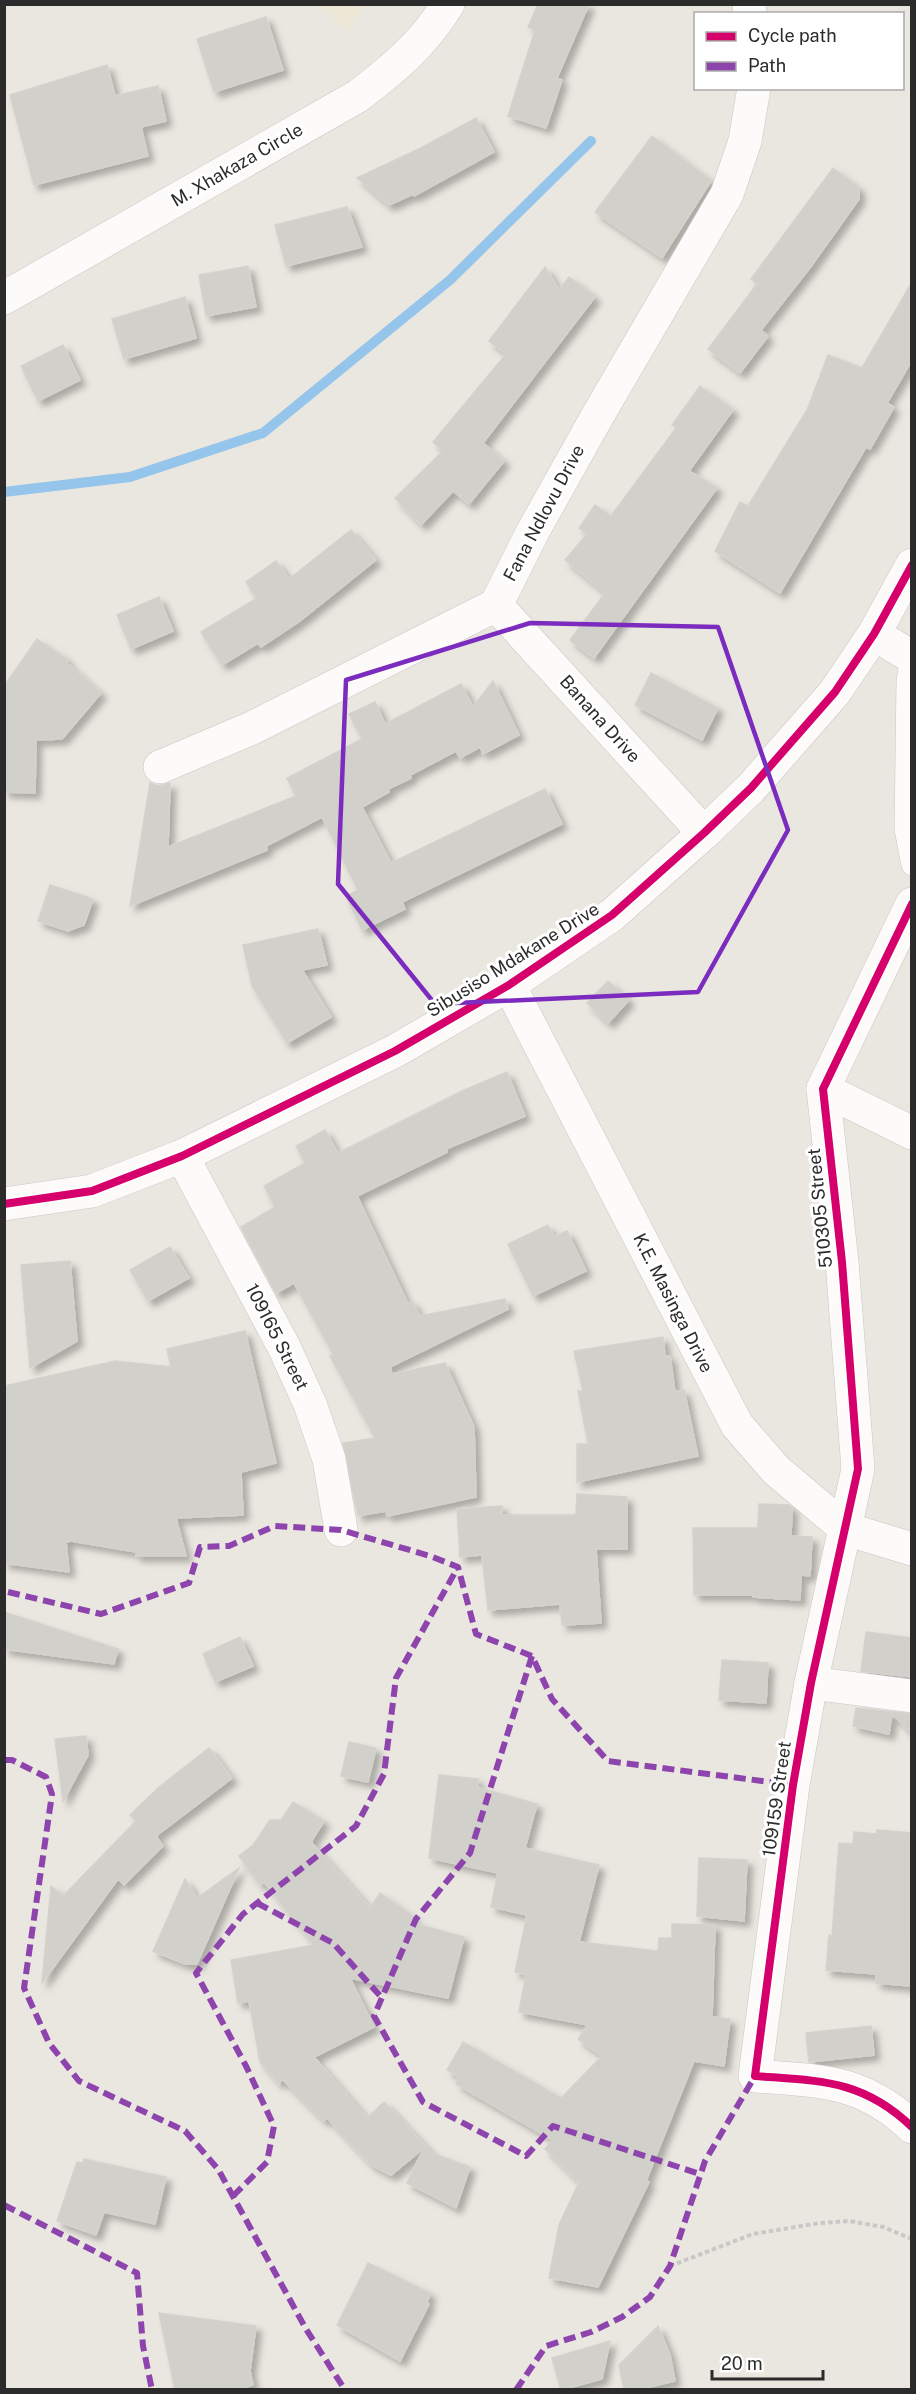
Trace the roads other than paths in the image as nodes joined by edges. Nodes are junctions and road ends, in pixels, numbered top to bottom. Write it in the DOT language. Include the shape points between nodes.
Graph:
graph roads {
  1 [pos="448,4"];
  2 [pos="754,90"];
  3 [pos="4,298"];
  4 [pos="912,565"];
  5 [pos="496,604"];
  6 [pos="874,634"];
  7 [pos="911,657"];
  8 [pos="160,767"];
  9 [pos="705,833"];
  10 [pos="912,865"];
  11 [pos="912,904"];
  12 [pos="509,985"];
  13 [pos="823,1089"];
  14 [pos="912,1133"];
  15 [pos="182,1156"];
  16 [pos="4,1204"];
  17 [pos="846,1528"];
  18 [pos="341,1530"];
  19 [pos="912,1549"];
  20 [pos="811,1683"];
  21 [pos="912,1695"];
  22 [pos="912,2127"];
  1 -- 3 [label="street, M. Xhakaza Circle" via="399,65 357,96"];
  2 -- 5 [label="street, Fana Ndlovu Drive" via="745,141 727,194 587,434"];
  4 -- 6 [label="street, Sibusiso Mdakane Drive"];
  5 -- 8 [label="street" via="252,729"];
  5 -- 9 [label="street, Banana Drive"];
  6 -- 7 [label="street"];
  6 -- 9 [label="street, Sibusiso Mdakane Drive" via="835,692 751,788"];
  7 -- 10 [label="lane" via="907,681 905,829"];
  9 -- 12 [label="street, Sibusiso Mdakane Drive" via="612,915"];
  11 -- 13 [label="street"];
  12 -- 15 [label="street, Sibusiso Mdakane Drive" via="395,1051"];
  12 -- 17 [label="street, K.E. Masinga Drive" via="737,1425 776,1470"];
  13 -- 14 [label="street"];
  13 -- 17 [label="street, 510305 Street" via="842,1262 858,1469"];
  15 -- 16 [label="street, Sibusiso Mdakane Drive" via="92,1191"];
  15 -- 18 [label="street, 109165 Street" via="284,1347 310,1404 329,1459"];
  17 -- 19 [label="street, K.E. Masinga Drive"];
  17 -- 20 [label="street, 109159 Street"];
  20 -- 21 [label="street"];
  20 -- 22 [label="street, 109159 Street" via="793,1785 755,2076 822,2081 867,2093"];
}
